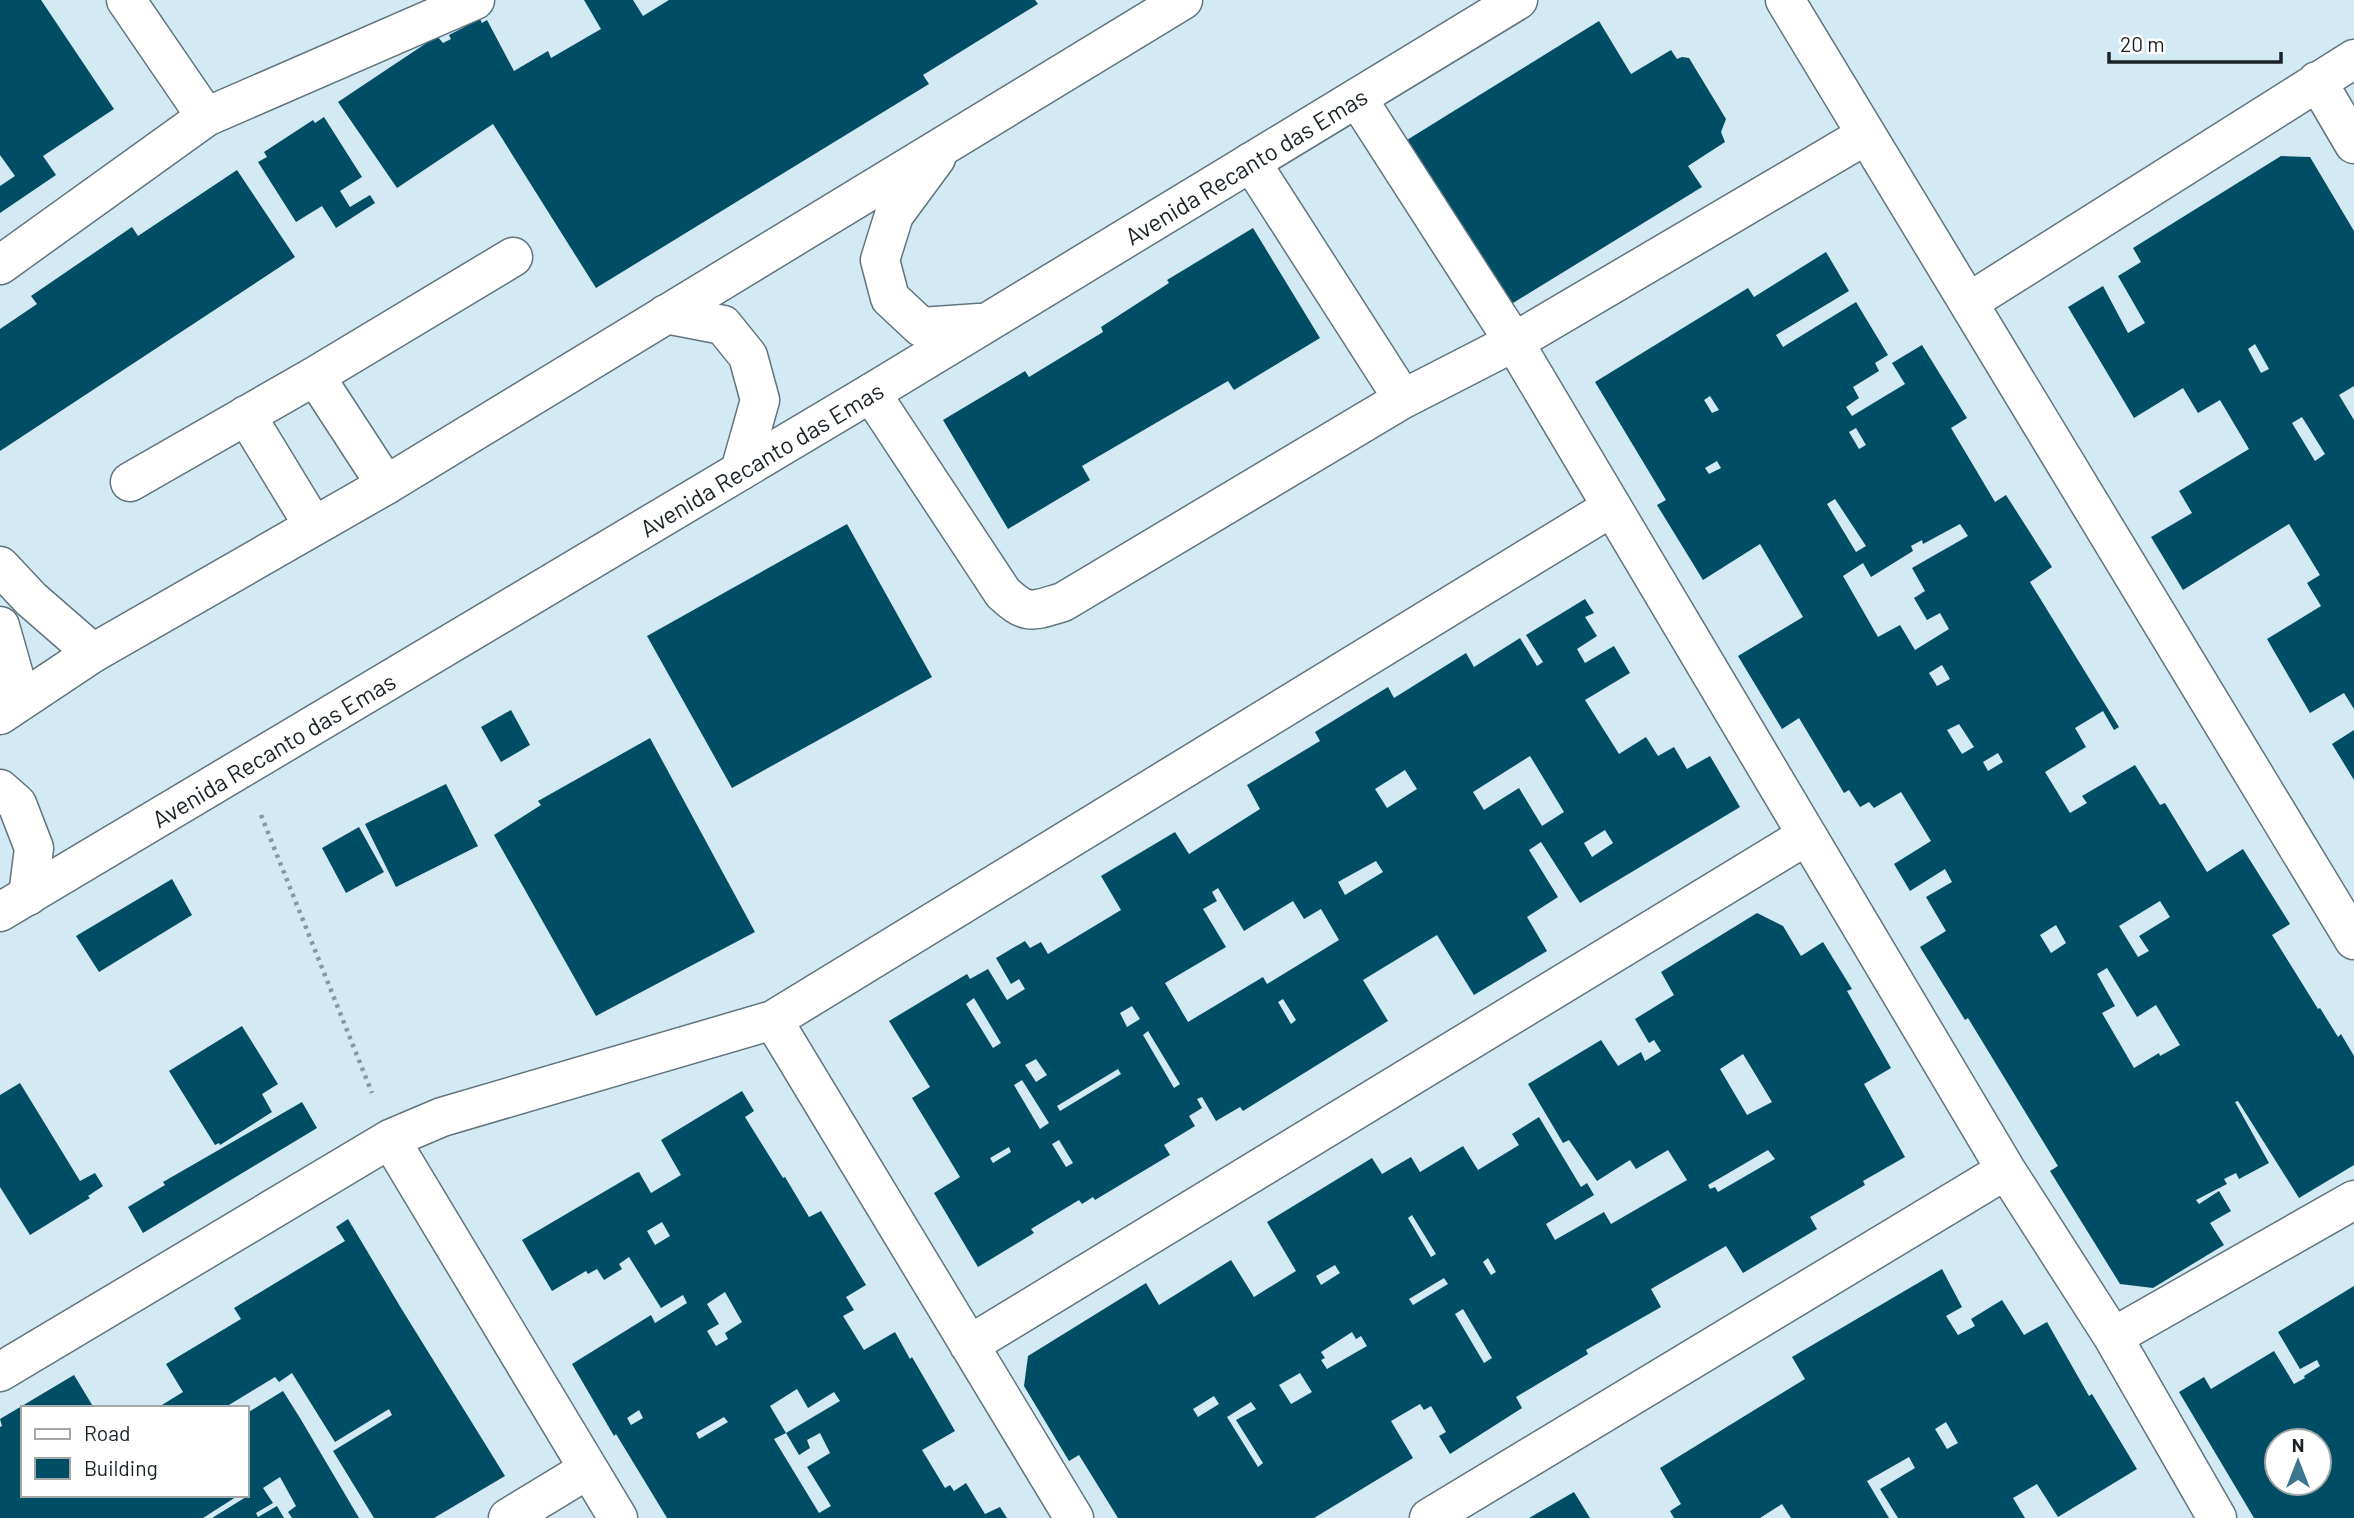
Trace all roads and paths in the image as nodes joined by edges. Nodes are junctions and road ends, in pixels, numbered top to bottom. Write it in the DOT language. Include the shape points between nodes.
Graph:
graph roads {
  1 [pos="126,0"];
  2 [pos="475,0"];
  3 [pos="1183,0"];
  4 [pos="1518,0"];
  5 [pos="1784,0"];
  6 [pos="2354,59"];
  7 [pos="2317,81"];
  8 [pos="1357,98"];
  9 [pos="206,117"];
  10 [pos="1866,135"];
  11 [pos="948,142"];
  12 [pos="2354,144"];
  13 [pos="1251,162"];
  14 [pos="513,257"];
  15 [pos="0,265"];
  16 [pos="1969,302"];
  17 [pos="666,314"];
  18 [pos="988,322"];
  19 [pos="1514,342"];
  20 [pos="315,376"];
  21 [pos="871,393"];
  22 [pos="1403,399"];
  23 [pos="246,415"];
  24 [pos="740,471"];
  25 [pos="130,482"];
  26 [pos="386,485"];
  27 [pos="1612,507"];
  28 [pos="313,525"];
  29 [pos="0,566"];
  30 [pos="0,626"];
  31 [pos="93,653"];
  32 [pos="11,707"];
  33 [pos="243,768"];
  34 [pos="0,789"];
  35 [pos="1806,836"];
  36 [pos="14,904"];
  37 [pos="2354,940"];
  38 [pos="773,1020"];
  39 [pos="390,1139"];
  40 [pos="2006,1170"];
  41 [pos="2354,1200"];
  42 [pos="2113,1337"];
  43 [pos="969,1345"];
  44 [pos="0,1372"];
  45 [pos="587,1470"];
  46 [pos="2205,1514"];
  47 [pos="508,1518"];
  48 [pos="618,1518"];
  49 [pos="1074,1518"];
  50 [pos="1429,1518"];
  1 -- 9 [label="street"];
  2 -- 9 [label="street"];
  3 -- 11 [label="street"];
  4 -- 8 [label="street, Avenida Recanto das Emas"];
  5 -- 10 [label="street"];
  6 -- 7 [label="street"];
  7 -- 12 [label="street"];
  7 -- 16 [label="street"];
  8 -- 13 [label="street, Avenida Recanto das Emas"];
  8 -- 19 [label="street"];
  9 -- 15 [label="street"];
  10 -- 16 [label="street"];
  10 -- 19 [label="street"];
  11 -- 17 [label="street"];
  11 -- 18 [label="street" via="894,215 880,260 890,298 920,327"];
  13 -- 18 [label="street, Avenida Recanto das Emas"];
  13 -- 22 [label="street"];
  14 -- 20 [label="street"];
  16 -- 37 [label="street"];
  17 -- 24 [label="street" via="723,325 748,356 760,400"];
  17 -- 26 [label="street"];
  18 -- 21 [label="street, Avenida Recanto das Emas"];
  19 -- 22 [label="street"];
  19 -- 27 [label="street"];
  20 -- 23 [label="street"];
  20 -- 26 [label="street"];
  21 -- 22 [label="street" via="1003,593 1020,608 1034,610 1063,602"];
  21 -- 24 [label="street, Avenida Recanto das Emas"];
  23 -- 25 [label="street"];
  23 -- 28 [label="street"];
  24 -- 33 [label="street, Avenida Recanto das Emas"];
  26 -- 28 [label="street"];
  27 -- 35 [label="street"];
  27 -- 38 [label="street"];
  28 -- 31 [label="street"];
  29 -- 31 [label="street"];
  30 -- 32 [label="street"];
  31 -- 32 [label="street"];
  33 -- 36 [label="street, Avenida Recanto das Emas"];
  33 -- 39 [label="path"];
  34 -- 36 [label="street" via="17,804 34,848"];
  35 -- 40 [label="street"];
  35 -- 43 [label="street"];
  38 -- 39 [label="street" via="442,1117"];
  38 -- 43 [label="street"];
  39 -- 44 [label="street"];
  39 -- 45 [label="street"];
  40 -- 42 [label="street"];
  40 -- 50 [label="street"];
  41 -- 42 [label="street"];
  42 -- 46 [label="street"];
  43 -- 49 [label="street"];
  45 -- 47 [label="street"];
  45 -- 48 [label="street"];
}
